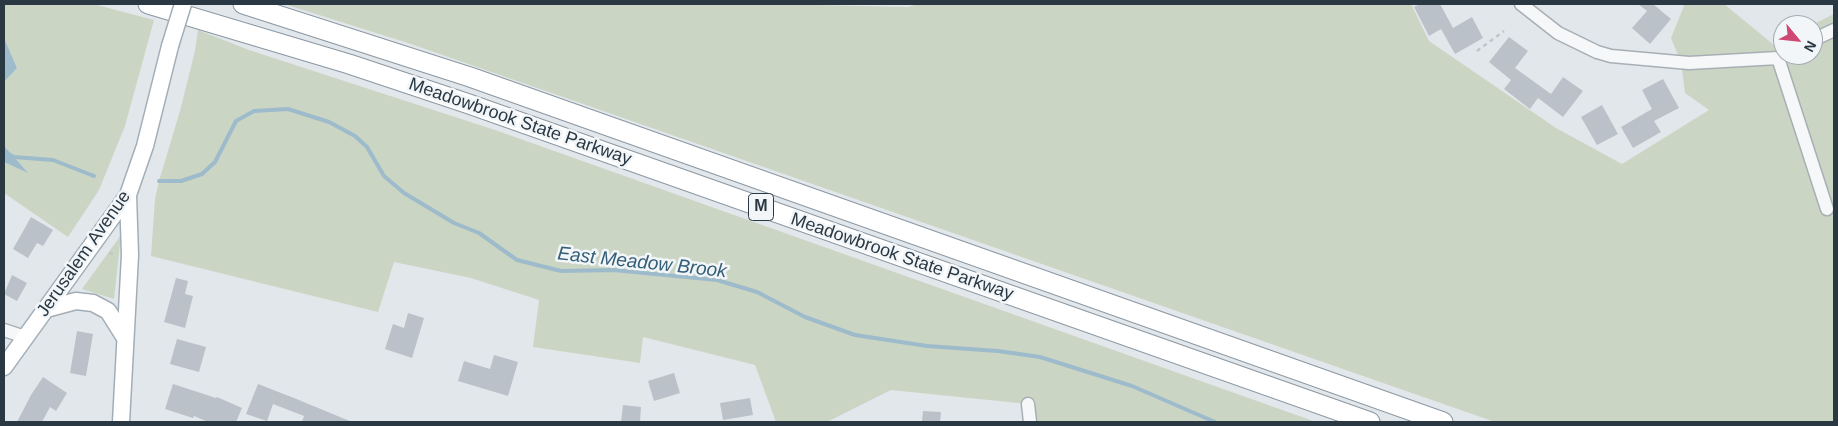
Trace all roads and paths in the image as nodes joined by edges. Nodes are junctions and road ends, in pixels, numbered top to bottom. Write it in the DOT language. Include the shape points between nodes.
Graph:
graph roads {
  1 [pos="148,4"];
  2 [pos="177,4"];
  3 [pos="183,4"];
  4 [pos="243,4"];
  5 [pos="1520,4"];
  6 [pos="1504,31"];
  7 [pos="170,46"];
  8 [pos="1477,51"];
  9 [pos="1773,58"];
  10 [pos="1784,65"];
  11 [pos="128,195"];
  12 [pos="1827,209"];
  13 [pos="46,309"];
  14 [pos="4,330"];
  15 [pos="25,338"];
  16 [pos="125,338"];
  17 [pos="4,367"];
  18 [pos="1028,404"];
  19 [pos="122,422"];
  20 [pos="1030,422"];
  21 [pos="1370,422"];
  22 [pos="1443,422"];
  1 -- 21 [label="highway, Meadowbrook State Parkway / M" via="340,61 469,104"];
  2 -- 7 [label="main road, Jerusalem Avenue, bridge"];
  3 -- 7 [label="main road, Jerusalem Avenue, bridge"];
  4 -- 22 [label="highway, Meadowbrook State Parkway / M" via="470,77"];
  5 -- 9 [label="street" via="1558,33 1611,56 1689,62"];
  6 -- 8 [label="path"];
  7 -- 11 [label="main road, Jerusalem Avenue" via="145,146"];
  10 -- 12 [label="street"];
  11 -- 13 [label="main road, Jerusalem Avenue"];
  11 -- 16 [label="main road" via="130,254"];
  13 -- 15 [label="main road, Jerusalem Avenue"];
  13 -- 16 [label="main road" via="76,301 93,303 108,311"];
  14 -- 15 [label="street"];
  15 -- 17 [label="main road, Jerusalem Avenue"];
  16 -- 19 [label="main road"];
  18 -- 20 [label="street"];
}
